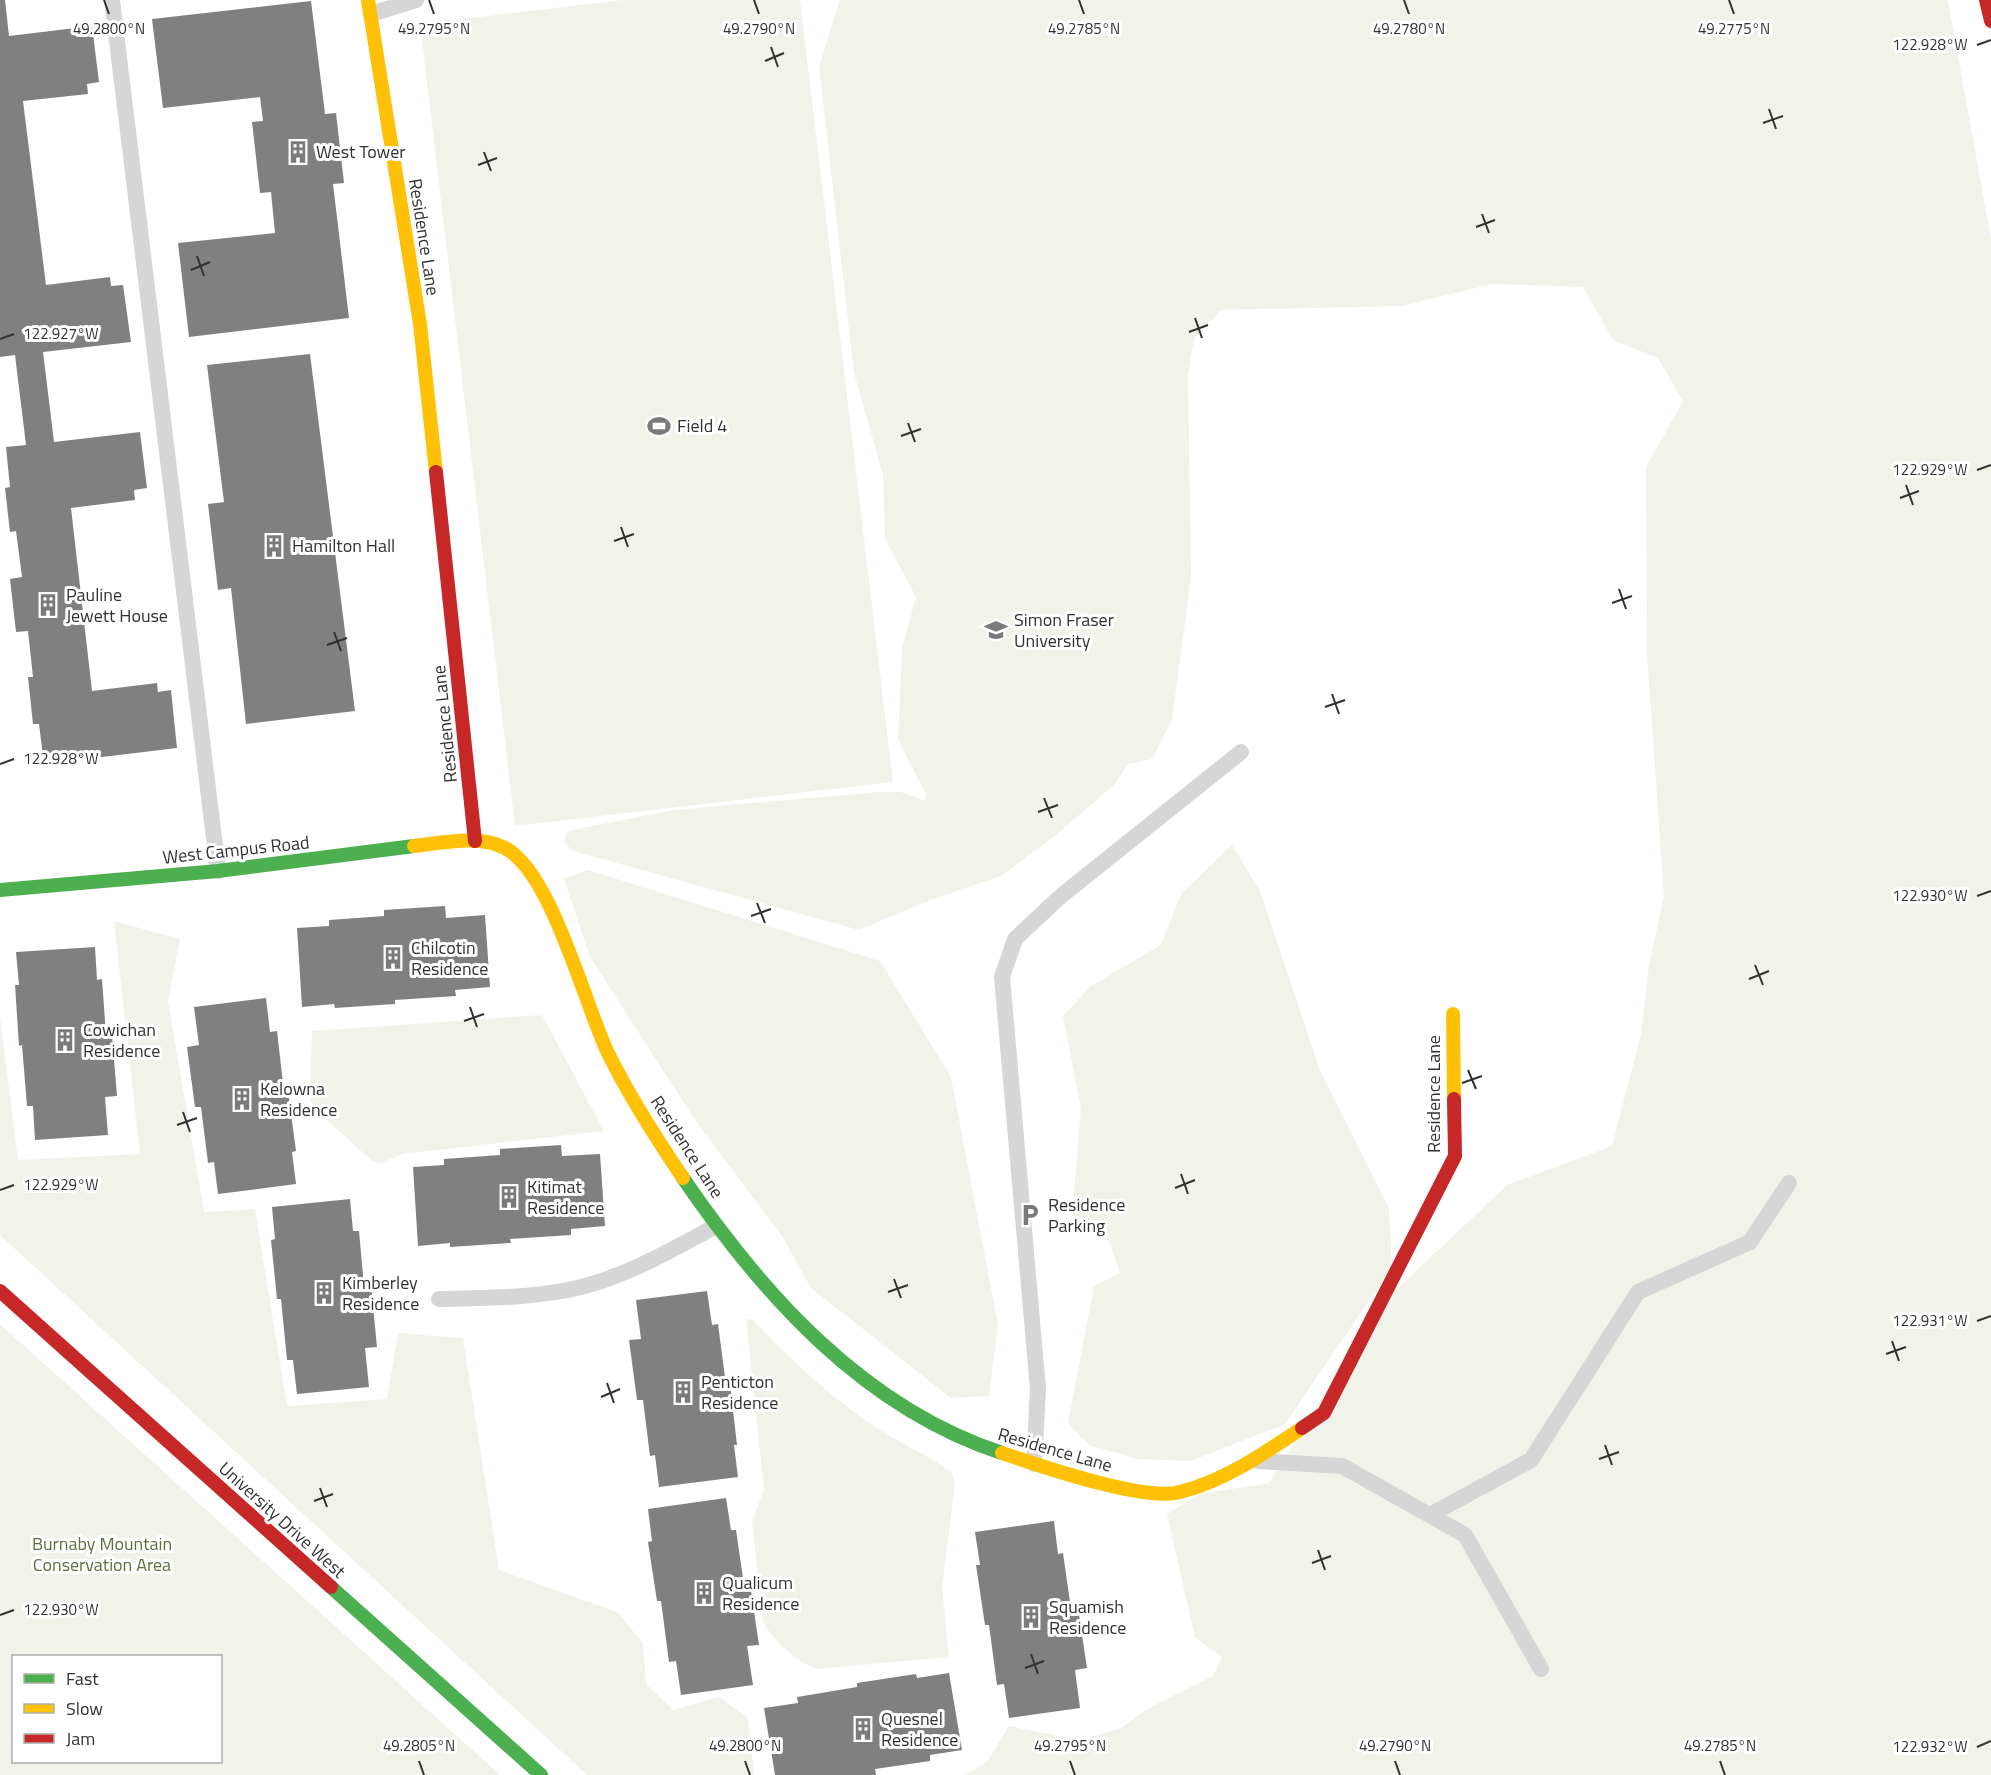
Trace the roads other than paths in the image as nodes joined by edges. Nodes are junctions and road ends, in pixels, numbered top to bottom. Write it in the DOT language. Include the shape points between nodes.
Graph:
graph roads {
  1 [pos="112,0"];
  2 [pos="416,0"];
  3 [pos="1986,0"];
  4 [pos="370,7"];
  5 [pos="1991,21"];
  6 [pos="1241,752"];
  7 [pos="475,841"];
  8 [pos="218,871"];
  9 [pos="0,890"];
  10 [pos="1453,1014"];
  11 [pos="1789,1183"];
  12 [pos="716,1226"];
  13 [pos="0,1291"];
  14 [pos="439,1299"];
  15 [pos="1254,1461"];
  16 [pos="1034,1464"];
  17 [pos="1430,1515"];
  18 [pos="1541,1669"];
  19 [pos="541,1775"];
  1 -- 8 [label="lane"];
  2 -- 4 [label="lane"];
  3 -- 5 [label="street"];
  4 -- 7 [label="street, Residence Lane" via="420,324"];
  6 -- 16 [label="lane" via="1060,896 1015,939 1002,978 1038,1389"];
  7 -- 8 [label="street, West Campus Road"];
  7 -- 12 [label="street, Residence Lane" via="504,847 526,865 543,890 608,1053 657,1139"];
  8 -- 9 [label="street, West Campus Road"];
  10 -- 15 [label="street, Residence Lane" via="1455,1156 1324,1413"];
  11 -- 17 [label="lane" via="1749,1242 1638,1292 1531,1460"];
  12 -- 14 [label="lane" via="651,1262 571,1290 531,1296"];
  12 -- 16 [label="street, Residence Lane" via="756,1277 851,1370 912,1413 976,1445"];
  13 -- 19 [label="street, University Drive West"];
  15 -- 16 [label="street, Residence Lane" via="1179,1492 1137,1492"];
  15 -- 17 [label="lane" via="1342,1466"];
  17 -- 18 [label="lane" via="1465,1535"];
}
